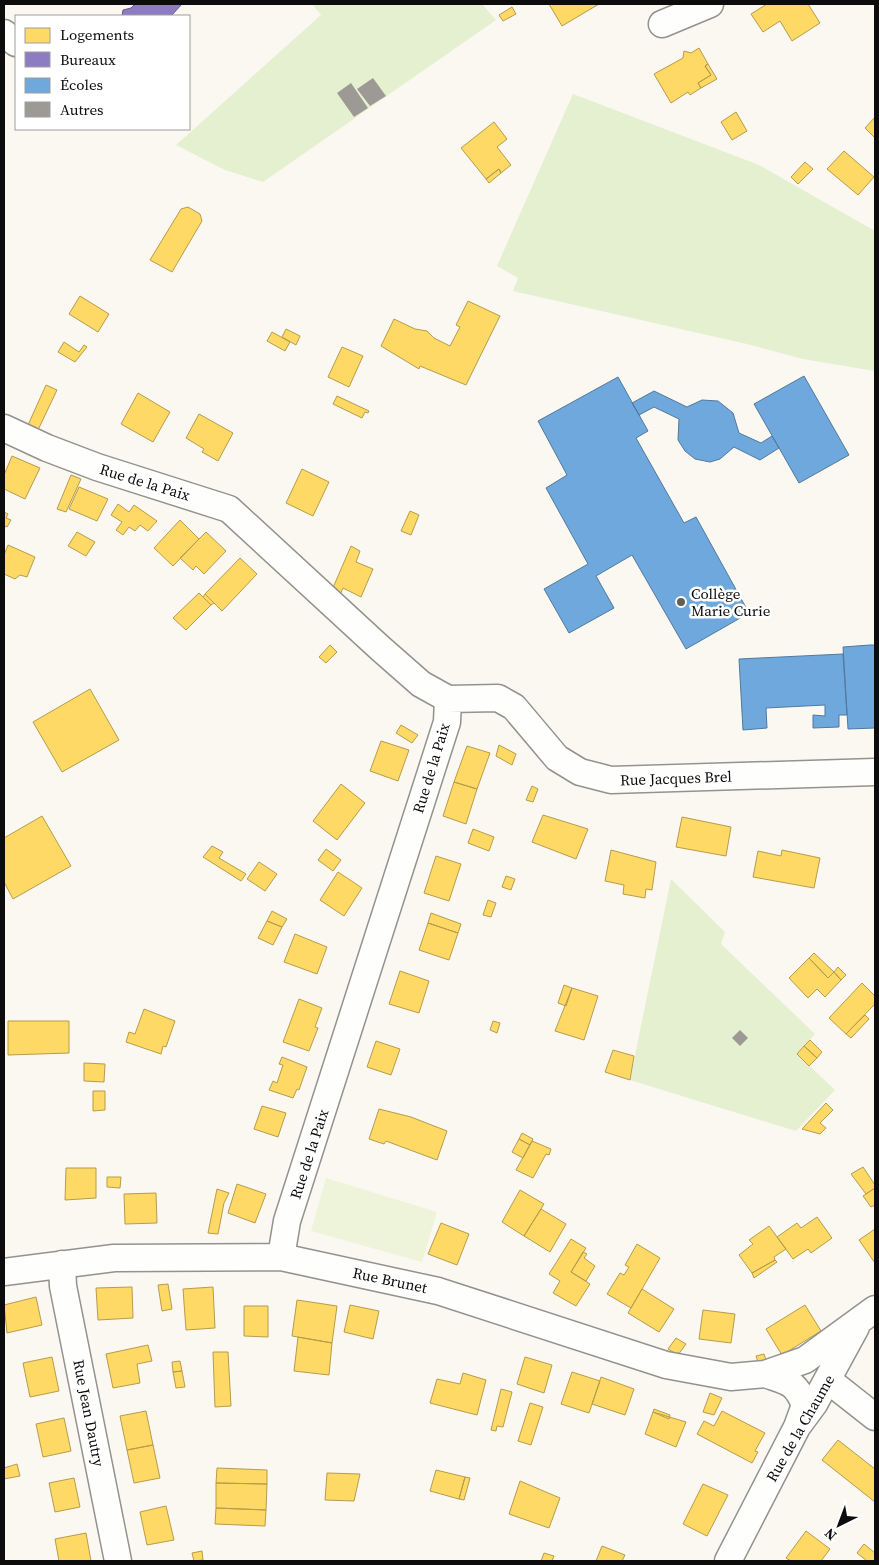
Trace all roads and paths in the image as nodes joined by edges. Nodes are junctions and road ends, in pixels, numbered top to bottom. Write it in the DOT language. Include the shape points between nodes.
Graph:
graph roads {
  1 [pos="710,4"];
  2 [pos="662,24"];
  3 [pos="4,33"];
  4 [pos="15,42"];
  5 [pos="4,428"];
  6 [pos="448,699"];
  7 [pos="875,772"];
  8 [pos="281,1257"];
  9 [pos="62,1264"];
  10 [pos="4,1272"];
  11 [pos="867,1315"];
  12 [pos="765,1374"];
  13 [pos="828,1380"];
  14 [pos="875,1417"];
  15 [pos="797,1427"];
  16 [pos="118,1561"];
  17 [pos="728,1561"];
  1 -- 2 [label="street"];
  3 -- 4 [label="street"];
  5 -- 6 [label="street, Rue de la Paix" via="97,467 229,509 421,684"];
  6 -- 7 [label="street, Rue Jacques Brel" via="498,698 514,708 562,762 580,772 611,780"];
  6 -- 8 [label="street, Rue de la Paix" via="447,722 287,1221"];
  8 -- 9 [label="street, Rue Brunet" via="114,1258"];
  8 -- 12 [label="street, Rue Brunet" via="438,1291 666,1365 730,1377"];
  9 -- 10 [label="street, Rue Brunet"];
  9 -- 16 [label="street, Rue Jean Dautry"];
  11 -- 12 [label="street, Rue de la Chaume" via="805,1360"];
  11 -- 13 [label="street, Rue de la Chaume"];
  12 -- 15 [label="street" via="789,1382 798,1389 805,1405"];
  13 -- 14 [label="street"];
  13 -- 15 [label="street, Rue de la Chaume"];
  15 -- 17 [label="street, Rue de la Chaume"];
}
